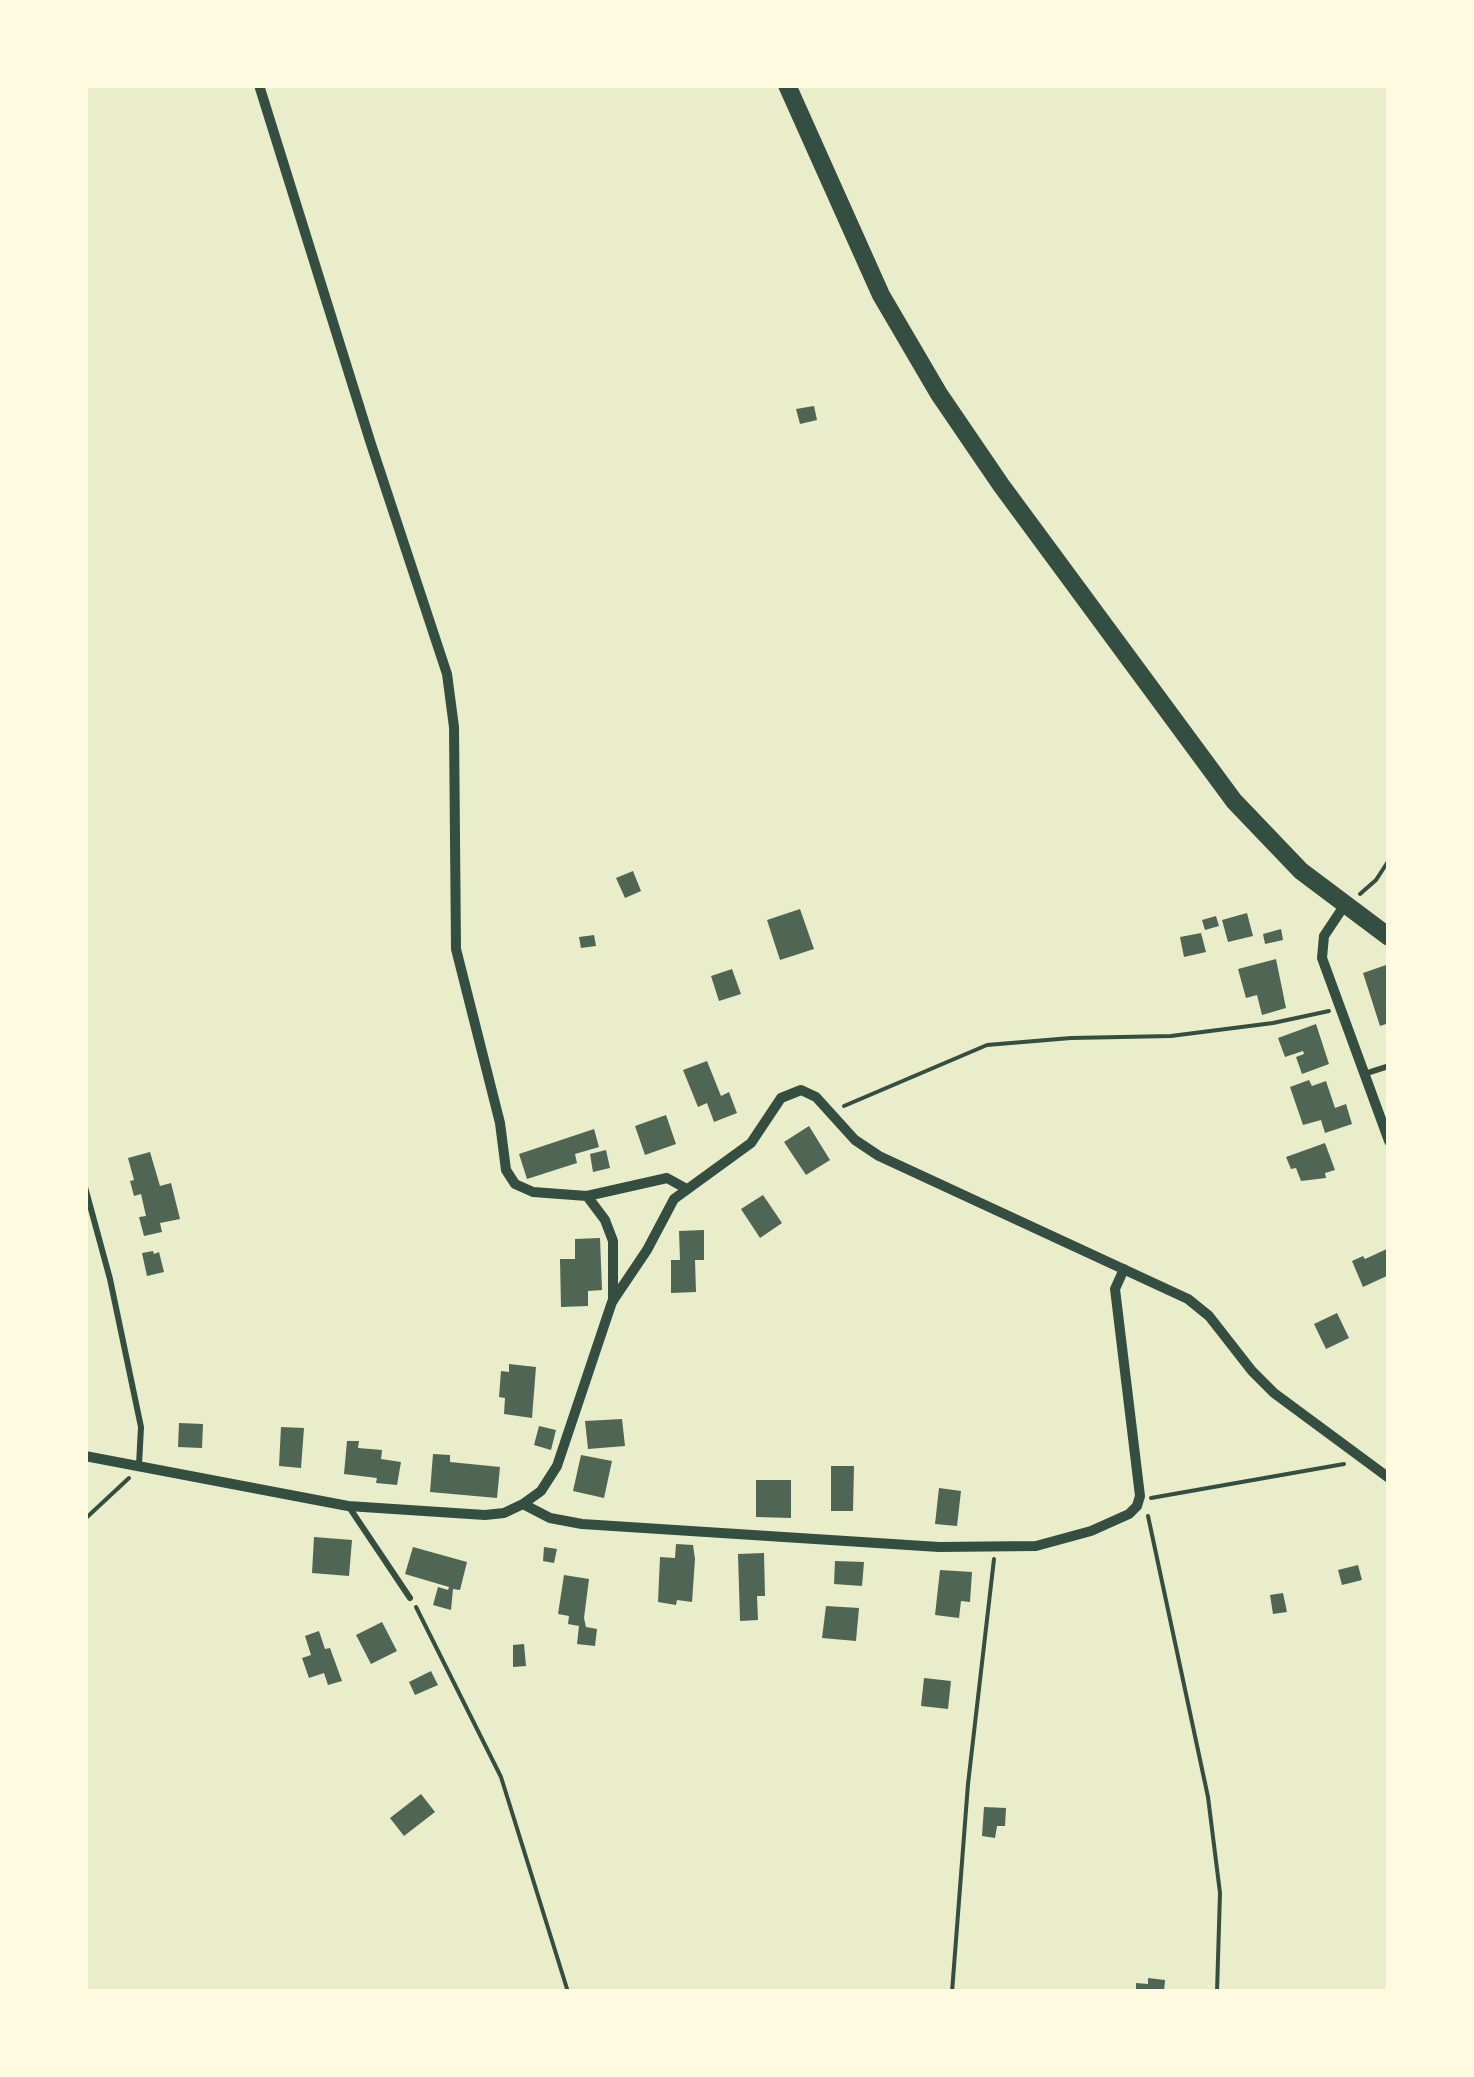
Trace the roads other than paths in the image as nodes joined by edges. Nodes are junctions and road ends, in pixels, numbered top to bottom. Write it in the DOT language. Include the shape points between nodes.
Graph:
graph roads {
  1 [pos="260,85"];
  2 [pos="787,85"];
  3 [pos="1344,906"];
  4 [pos="1389,936"];
  5 [pos="1389,1066"];
  6 [pos="1363,1075"];
  7 [pos="1389,1141"];
  8 [pos="86,1187"];
  9 [pos="685,1188"];
  10 [pos="587,1196"];
  11 [pos="1124,1269"];
  12 [pos="612,1302"];
  13 [pos="85,1456"];
  14 [pos="139,1466"];
  15 [pos="1389,1478"];
  16 [pos="523,1504"];
  17 [pos="348,1506"];
  18 [pos="410,1598"];
  1 -- 10 [label="street" via="447,674 454,728 456,949 506,1170 515,1184 533,1192"];
  2 -- 3 [label="main road" via="881,296 966,436 1234,801"];
  3 -- 4 [label="main road"];
  3 -- 6 [label="street" via="1321,949"];
  5 -- 6 [label="lane"];
  6 -- 7 [label="street"];
  8 -- 14 [label="lane" via="141,1428"];
  9 -- 10 [label="street" via="664,1179"];
  9 -- 11 [label="street" via="751,1142 778,1102 801,1090 879,1156"];
  9 -- 12 [label="street"];
  10 -- 12 [label="street" via="613,1240"];
  11 -- 15 [label="street" via="1196,1304 1265,1384"];
  11 -- 16 [label="street" via="1116,1289 1140,1500 1124,1517 1079,1536 997,1548 831,1542 582,1524"];
  12 -- 16 [label="street" via="562,1456 548,1482"];
  13 -- 14 [label="street"];
  14 -- 17 [label="street"];
  16 -- 17 [label="street" via="484,1515"];
  17 -- 18 [label="lane"];
}
